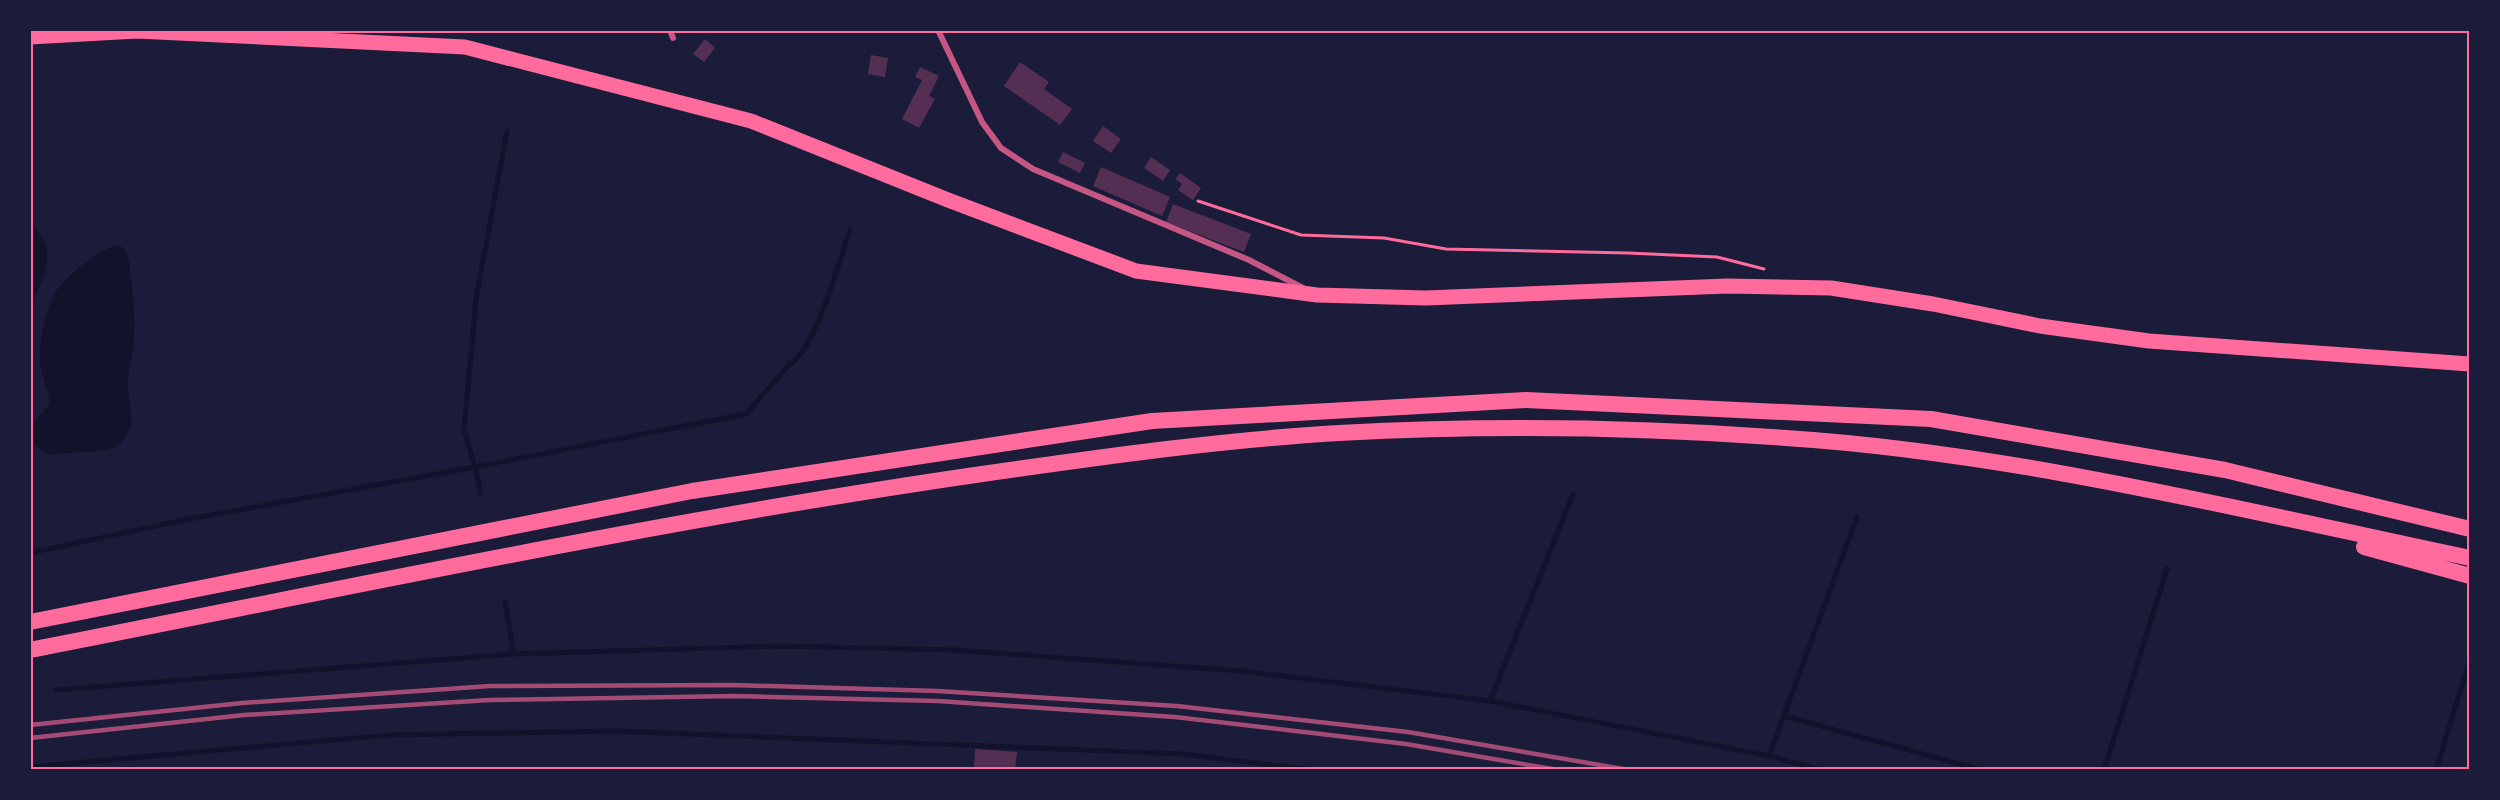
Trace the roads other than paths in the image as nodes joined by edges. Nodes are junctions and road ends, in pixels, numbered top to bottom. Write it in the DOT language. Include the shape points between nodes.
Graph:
graph roads {
  1 [pos="137,30"];
  2 [pos="670,30"];
  3 [pos="938,30"];
  4 [pos="30,38"];
  5 [pos="674,38"];
  6 [pos="1317,295"];
  7 [pos="2470,364"];
  8 [pos="2225,470"];
  9 [pos="2139,488"];
  10 [pos="2470,516"];
  11 [pos="2470,529"];
  12 [pos="2470,558"];
  13 [pos="2470,576"];
  14 [pos="30,622"];
  15 [pos="30,650"];
  1 -- 4 [label="main road"];
  1 -- 6 [label="main road" via="465,47 751,121 1136,271"];
  2 -- 5 [label="street"];
  3 -- 6 [label="street" via="981,123 1001,148 1034,170 1249,260"];
  6 -- 7 [label="main road" via="1426,298 1727,286 1831,288 2040,326 2149,341"];
  8 -- 10 [label="highway"];
  8 -- 11 [label="highway"];
  8 -- 14 [label="highway" via="1930,419 1550,401 1152,421 692,491"];
  9 -- 12 [label="highway"];
  9 -- 13 [label="highway"];
  9 -- 15 [label="highway" via="1929,452 1789,438 1616,430 1340,433 1123,454 844,494"];
}
